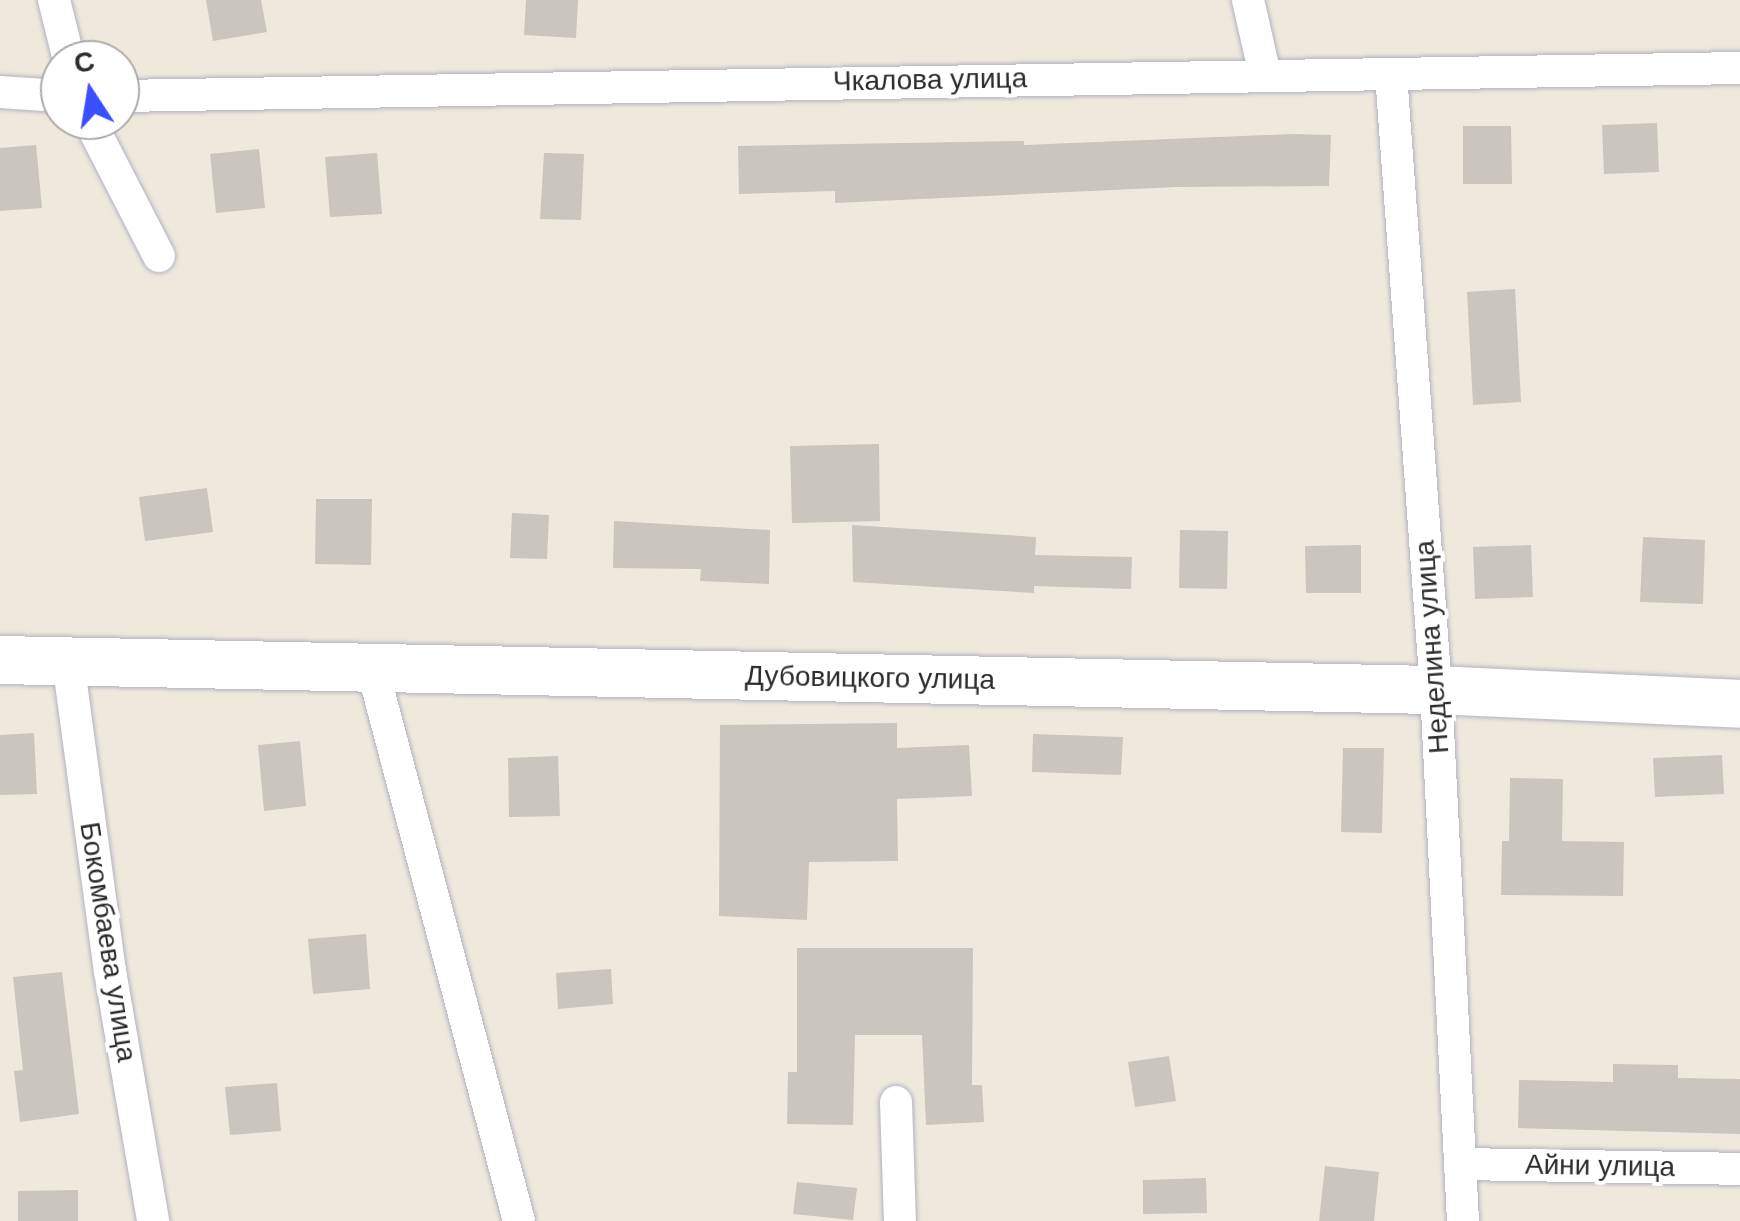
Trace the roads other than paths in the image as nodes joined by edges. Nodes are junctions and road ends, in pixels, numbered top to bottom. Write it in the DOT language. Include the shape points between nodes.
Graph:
graph roads {
  1 [pos="54,0"];
  2 [pos="1248,0"];
  3 [pos="64,40"];
  4 [pos="1740,68"];
  5 [pos="1391,74"];
  6 [pos="1265,75"];
  7 [pos="0,92"];
  8 [pos="40,95"];
  9 [pos="140,96"];
  10 [pos="99,140"];
  11 [pos="159,256"];
  12 [pos="0,660"];
  13 [pos="68,661"];
  14 [pos="372,667"];
  15 [pos="1436,690"];
  16 [pos="1740,704"];
  17 [pos="896,1102"];
  18 [pos="1461,1164"];
  19 [pos="1740,1169"];
  20 [pos="153,1221"];
  21 [pos="519,1221"];
  22 [pos="900,1221"];
  23 [pos="1462,1221"];
  1 -- 3 [label="street"];
  2 -- 6 [label="street"];
  4 -- 5 [label="street, Чкалова улица"];
  5 -- 6 [label="street, Чкалова улица"];
  5 -- 15 [label="street, Неделина улица"];
  6 -- 9 [label="street, Чкалова улица"];
  7 -- 8 [label="street"];
  10 -- 11 [label="street"];
  12 -- 13 [label="street, Дубовицкого улица"];
  13 -- 14 [label="street, Дубовицкого улица"];
  13 -- 20 [label="street, Бокомбаева улица"];
  14 -- 15 [label="street, Дубовицкого улица"];
  14 -- 21 [label="street"];
  15 -- 16 [label="street, Дубовицкого улица"];
  15 -- 18 [label="street, Неделина улица"];
  17 -- 22 [label="street"];
  18 -- 19 [label="street, Айни улица"];
  18 -- 23 [label="street, Неделина улица"];
}
